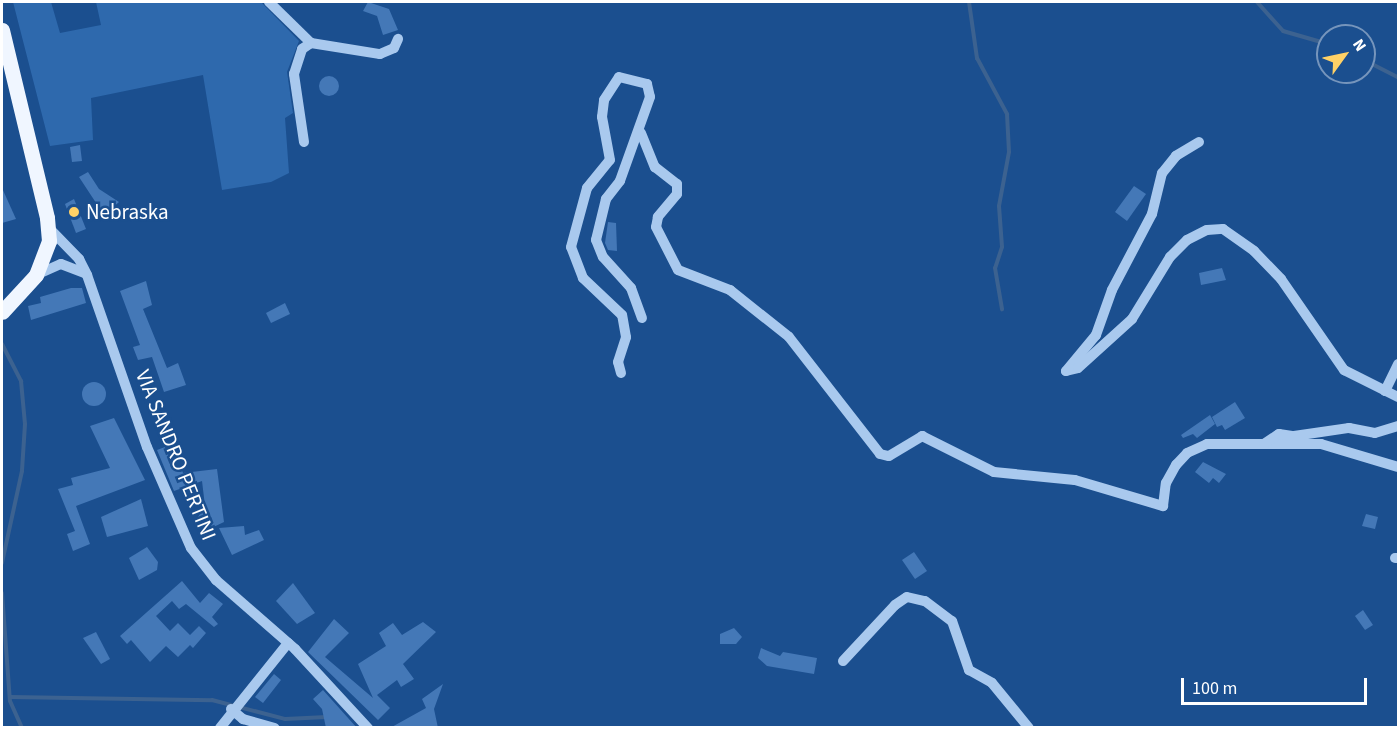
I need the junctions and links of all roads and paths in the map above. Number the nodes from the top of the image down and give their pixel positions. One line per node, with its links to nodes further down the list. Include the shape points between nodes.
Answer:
1 (269, 2): 4 (street)
2 (2, 30): 8 (main road)
3 (398, 39): 4 (street, via 394,48 380,54)
4 (311, 43): 6 (street, via 302,49 294,74)
5 (640, 133): 12 (street, via 620,181 606,199 596,240 603,257 632,288); 14 (street, via 650,97 647,84 620,77 604,100 602,117 610,160 586,188 571,247 583,278 622,315 626,337 618,363); 18 (street, via 655,167 677,184 677,194 658,217 656,227 678,270 730,290 789,338 880,454 890,456 922,436 994,472 1076,480 1163,506 1166,483 1187,453 1233,441)
6 (304, 142)
7 (1199, 142): 15 (street, via 1176,156 1162,173 1152,214 1112,290 1096,334 1066,371 1078,368 1131,319 1170,257 1187,240 1208,230 1223,229 1254,251 1281,279 1344,370)
8 (48, 226): 9 (main road, via 46,256); 10 (street, VIA SANDRO PERTINI, via 79,259)
9 (36, 275): 10 (street, via 61,264 74,265); 11 (main road)
10 (87, 275): 20 (street, VIA SANDRO PERTINI, via 147,447 191,548 216,580)
11 (2, 312)
12 (642, 318)
13 (1398, 364): 15 (street)
14 (621, 373)
15 (1385, 391): 16 (street)
16 (1398, 397)
17 (1398, 426): 18 (street, via 1375,433 1349,428 1294,436 1279,434)
18 (1261, 446): 19 (street, via 1321,444)
19 (1398, 467)
20 (288, 643): 22 (street); 25 (street, VIA SANDRO PERTINI)
21 (843, 661): 26 (street, via 895,605 907,597 925,601 952,621 969,670 992,683)
22 (233, 707): 23 (street); 24 (street, via 243,719)
23 (220, 728)
24 (275, 728)
25 (368, 728)
26 (1029, 728)

